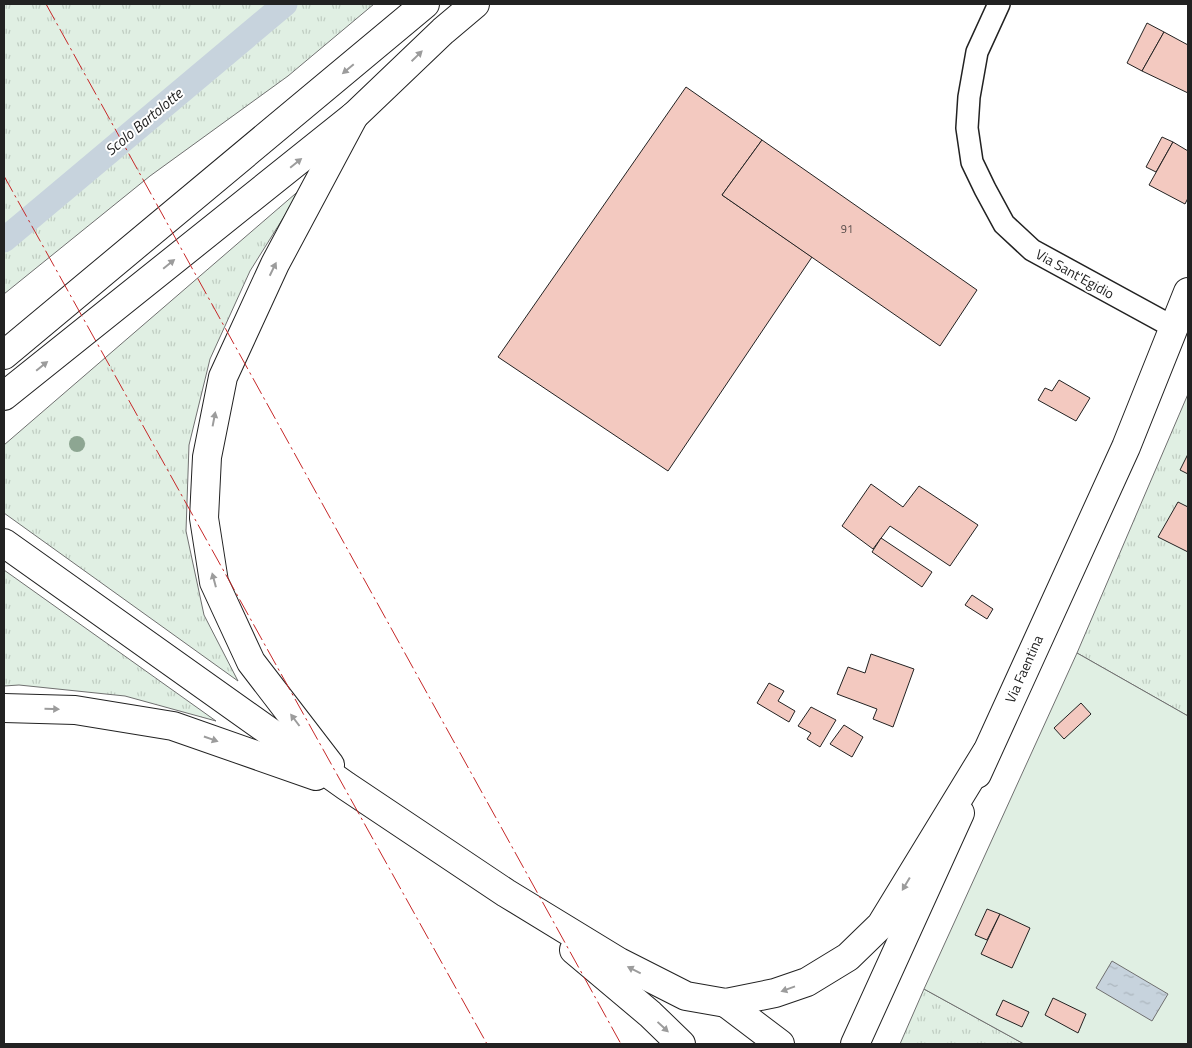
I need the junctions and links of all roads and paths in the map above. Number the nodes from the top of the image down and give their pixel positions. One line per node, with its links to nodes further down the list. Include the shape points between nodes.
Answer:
1 (425, 4): 4 (main road, one-way to 4)
2 (475, 4): 5 (main road, one-way to 2)
3 (1000, 4): 7 (street, Via Sant'Egidio, via 977,52 968,97 967,128 972,162 985,189 1004,224 1032,250)
4 (324, 88): 8 (main road); 9 (main road)
5 (354, 116): 10 (main road, one-way to 5); 14 (main road, one-way to 5, via 251,662 214,582 204,518 207,457 223,377 275,264)
6 (1188, 292): 7 (main road, Via Faentina)
7 (1173, 327): 13 (main road, Via Faentina, via 1126,446)
8 (4, 335)
9 (4, 355)
10 (4, 396)
11 (4, 544): 14 (main road)
12 (4, 708): 14 (main road, one-way to 14, via 75,710 173,726)
13 (986, 753): 16 (main road, one-way to 16, via 881,925 848,957 807,982 775,993); 19 (main road, Via Faentina)
14 (346, 786): 15 (main road)
15 (506, 893): 16 (main road, one-way to 15, via 677,992 619,962); 17 (main road, one-way to 17)
16 (726, 1003): 18 (main road)
17 (681, 1044)
18 (780, 1044)
19 (855, 1044)

